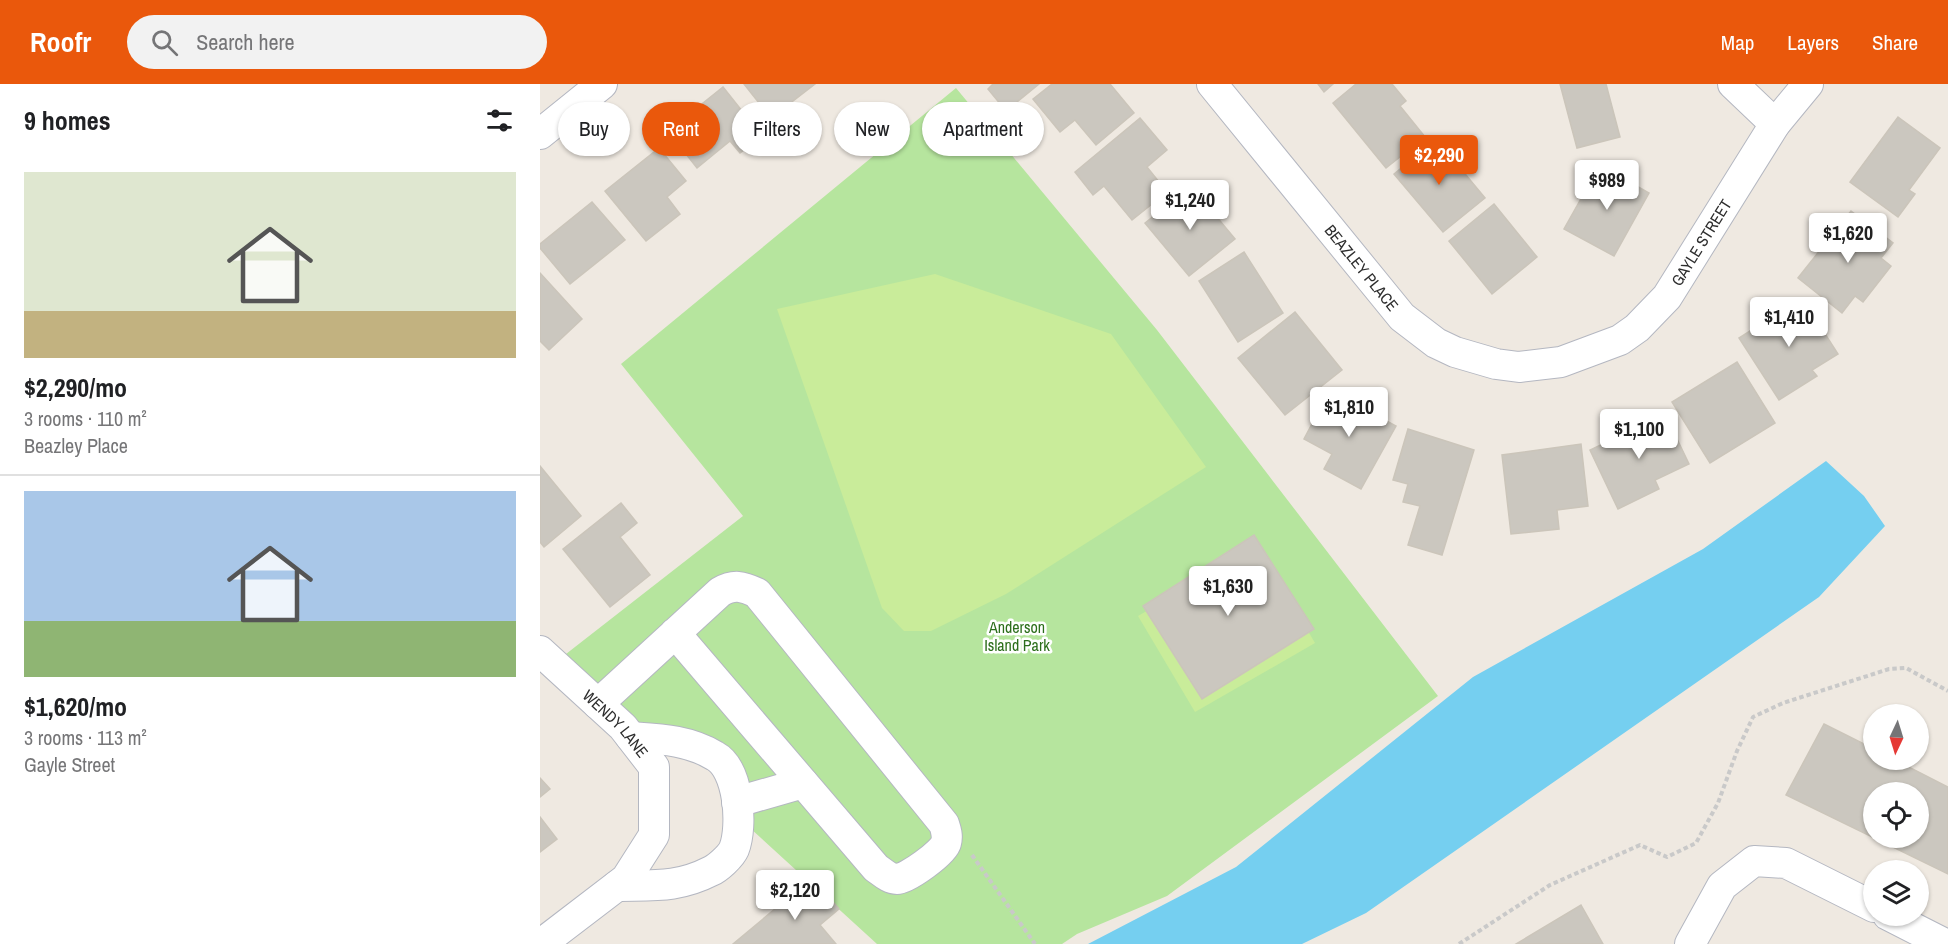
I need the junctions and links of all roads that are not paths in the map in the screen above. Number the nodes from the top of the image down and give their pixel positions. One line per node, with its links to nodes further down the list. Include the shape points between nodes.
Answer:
1 (602, 84): 6 (street)
2 (1212, 84): 7 (street, BEAZLEY PLACE, via 1402,317 1436,343 1496,364 1519,367)
3 (1733, 84): 5 (street)
4 (1808, 84): 5 (street, GAYLE STREET)
5 (1774, 124): 7 (street, GAYLE STREET, via 1667,297 1620,340)
6 (540, 134)
7 (1561, 362)
8 (675, 633): 10 (street); 12 (street); 12 (street, via 720,592 732,586 757,593 944,824 946,844 941,853 894,879 876,868)
9 (540, 651): 10 (street, WENDY LANE)
10 (598, 704): 11 (street, WENDY LANE)
11 (631, 737): 13 (street, via 679,741 718,757 736,786); 14 (street, WENDY LANE, via 654,767 654,835)
12 (803, 783): 13 (street)
13 (737, 802): 14 (street, via 734,850 714,870 677,885)
14 (622, 883): 17 (street)
15 (1863, 902): 18 (street, via 1786,863 1754,861 1722,886)
16 (1910, 926): 19 (street)
17 (541, 944)
18 (1690, 944)
19 (1945, 944)

